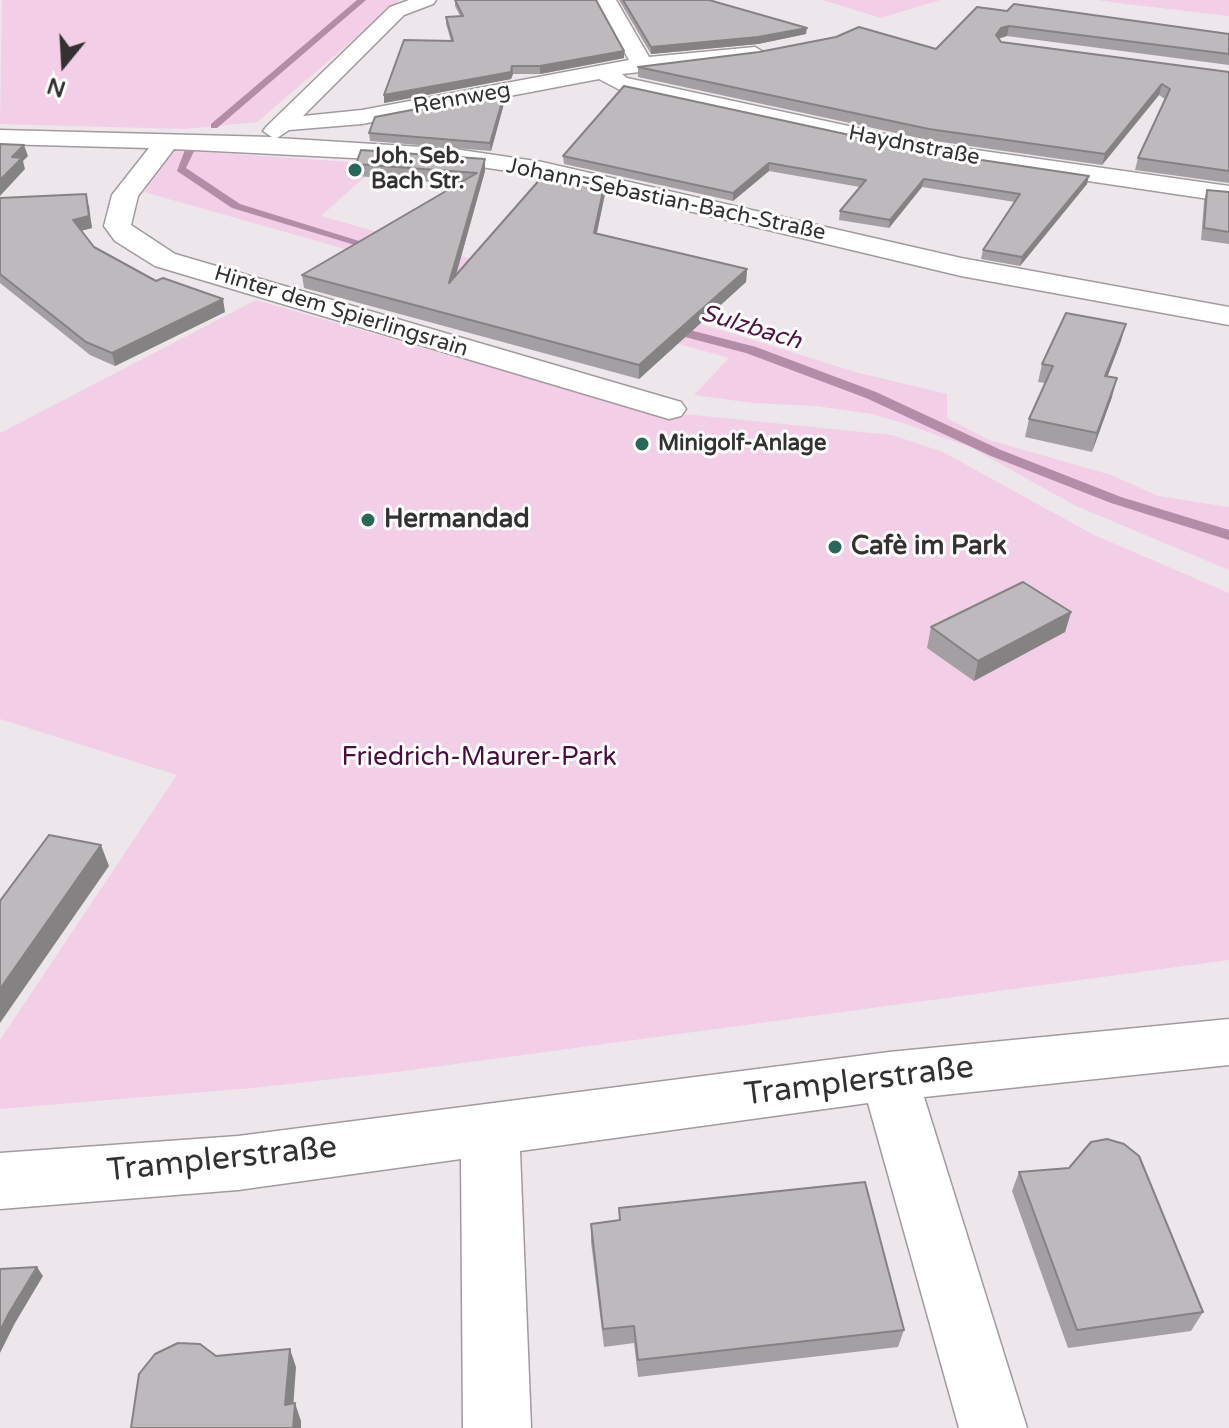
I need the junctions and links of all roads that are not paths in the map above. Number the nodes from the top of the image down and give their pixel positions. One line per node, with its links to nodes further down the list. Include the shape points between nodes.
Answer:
1 (426, 0): 6 (street, via 397,11)
2 (606, 0): 4 (street)
3 (774, 50): 4 (street, Rennweg)
4 (642, 64): 5 (street, Rennweg)
5 (605, 73): 6 (street, Rennweg, via 362,117); 10 (street, Haydnstraße, via 620,83 927,150)
6 (280, 125): 9 (street)
7 (0, 137): 8 (street, Johann-Sebastian-Bach-Straße)
8 (167, 142): 9 (street, Johann-Sebastian-Bach-Straße); 12 (street, Hinter dem Spierlingsrain, via 125,195 117,226 165,260)
9 (262, 144): 11 (street, Johann-Sebastian-Bach-Straße, via 431,153 542,169 961,267)
10 (1229, 194)
11 (1229, 316)
12 (669, 409)
13 (1229, 1042): 14 (street, Tramplerstraße)
14 (889, 1076): 15 (street, Tramplerstraße); 18 (street)
15 (490, 1129): 16 (street, Tramplerstraße, via 238,1163); 17 (street)
16 (0, 1181)
17 (497, 1428)
18 (993, 1428)

